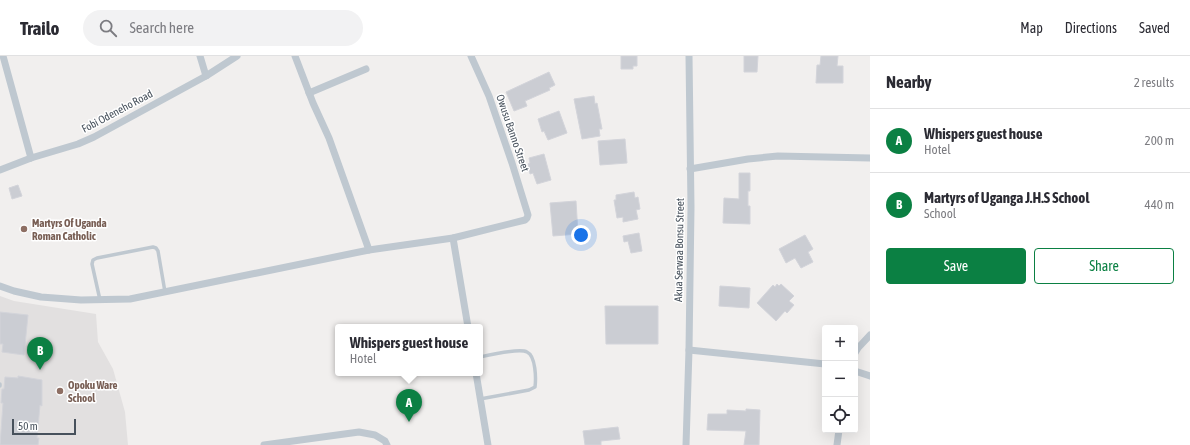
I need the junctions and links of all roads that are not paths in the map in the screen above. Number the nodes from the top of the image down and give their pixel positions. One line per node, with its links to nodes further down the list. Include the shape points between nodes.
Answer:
1 (3, 56): 10 (street)
2 (200, 56): 8 (street)
3 (237, 56): 8 (street, Fobi Odeneho Road)
4 (295, 56): 9 (street)
5 (472, 56): 14 (street, Owusu Banno Street, via 489,96 528,215 526,219)
6 (689, 56): 12 (street, Akua Serwaa Bonsu Street)
7 (366, 69): 9 (street)
8 (206, 76): 10 (street, Fobi Odeneho Road, via 94,137)
9 (309, 93): 15 (street, via 329,138)
10 (31, 158): 13 (street, Fobi Odeneho Road)
11 (870, 158): 12 (street, via 778,156)
12 (690, 169): 22 (street, Akua Serwaa Bonsu Street)
13 (0, 170)
14 (453, 238): 15 (street); 19 (street)
15 (369, 250): 17 (street)
16 (0, 286): 18 (street, via 42,297)
17 (165, 292): 18 (street, via 130,299); 18 (lane, via 158,251 153,247 93,260)
18 (100, 300)
19 (467, 324)
20 (870, 335): 21 (street)
21 (858, 349)
22 (689, 350): 24 (street); 33 (street, Akua Serwaa Bonsu Street)
23 (483, 356): 28 (lane, via 520,350 527,352 532,356 536,378 535,387 529,390)
24 (822, 364)
25 (858, 372): 27 (street)
26 (476, 376): 28 (street)
27 (870, 376)
28 (480, 399): 32 (street)
29 (839, 433): 34 (street)
30 (264, 445): 31 (street, via 359,432 375,434)
31 (387, 445)
32 (488, 445)
33 (686, 445)
34 (837, 445)

